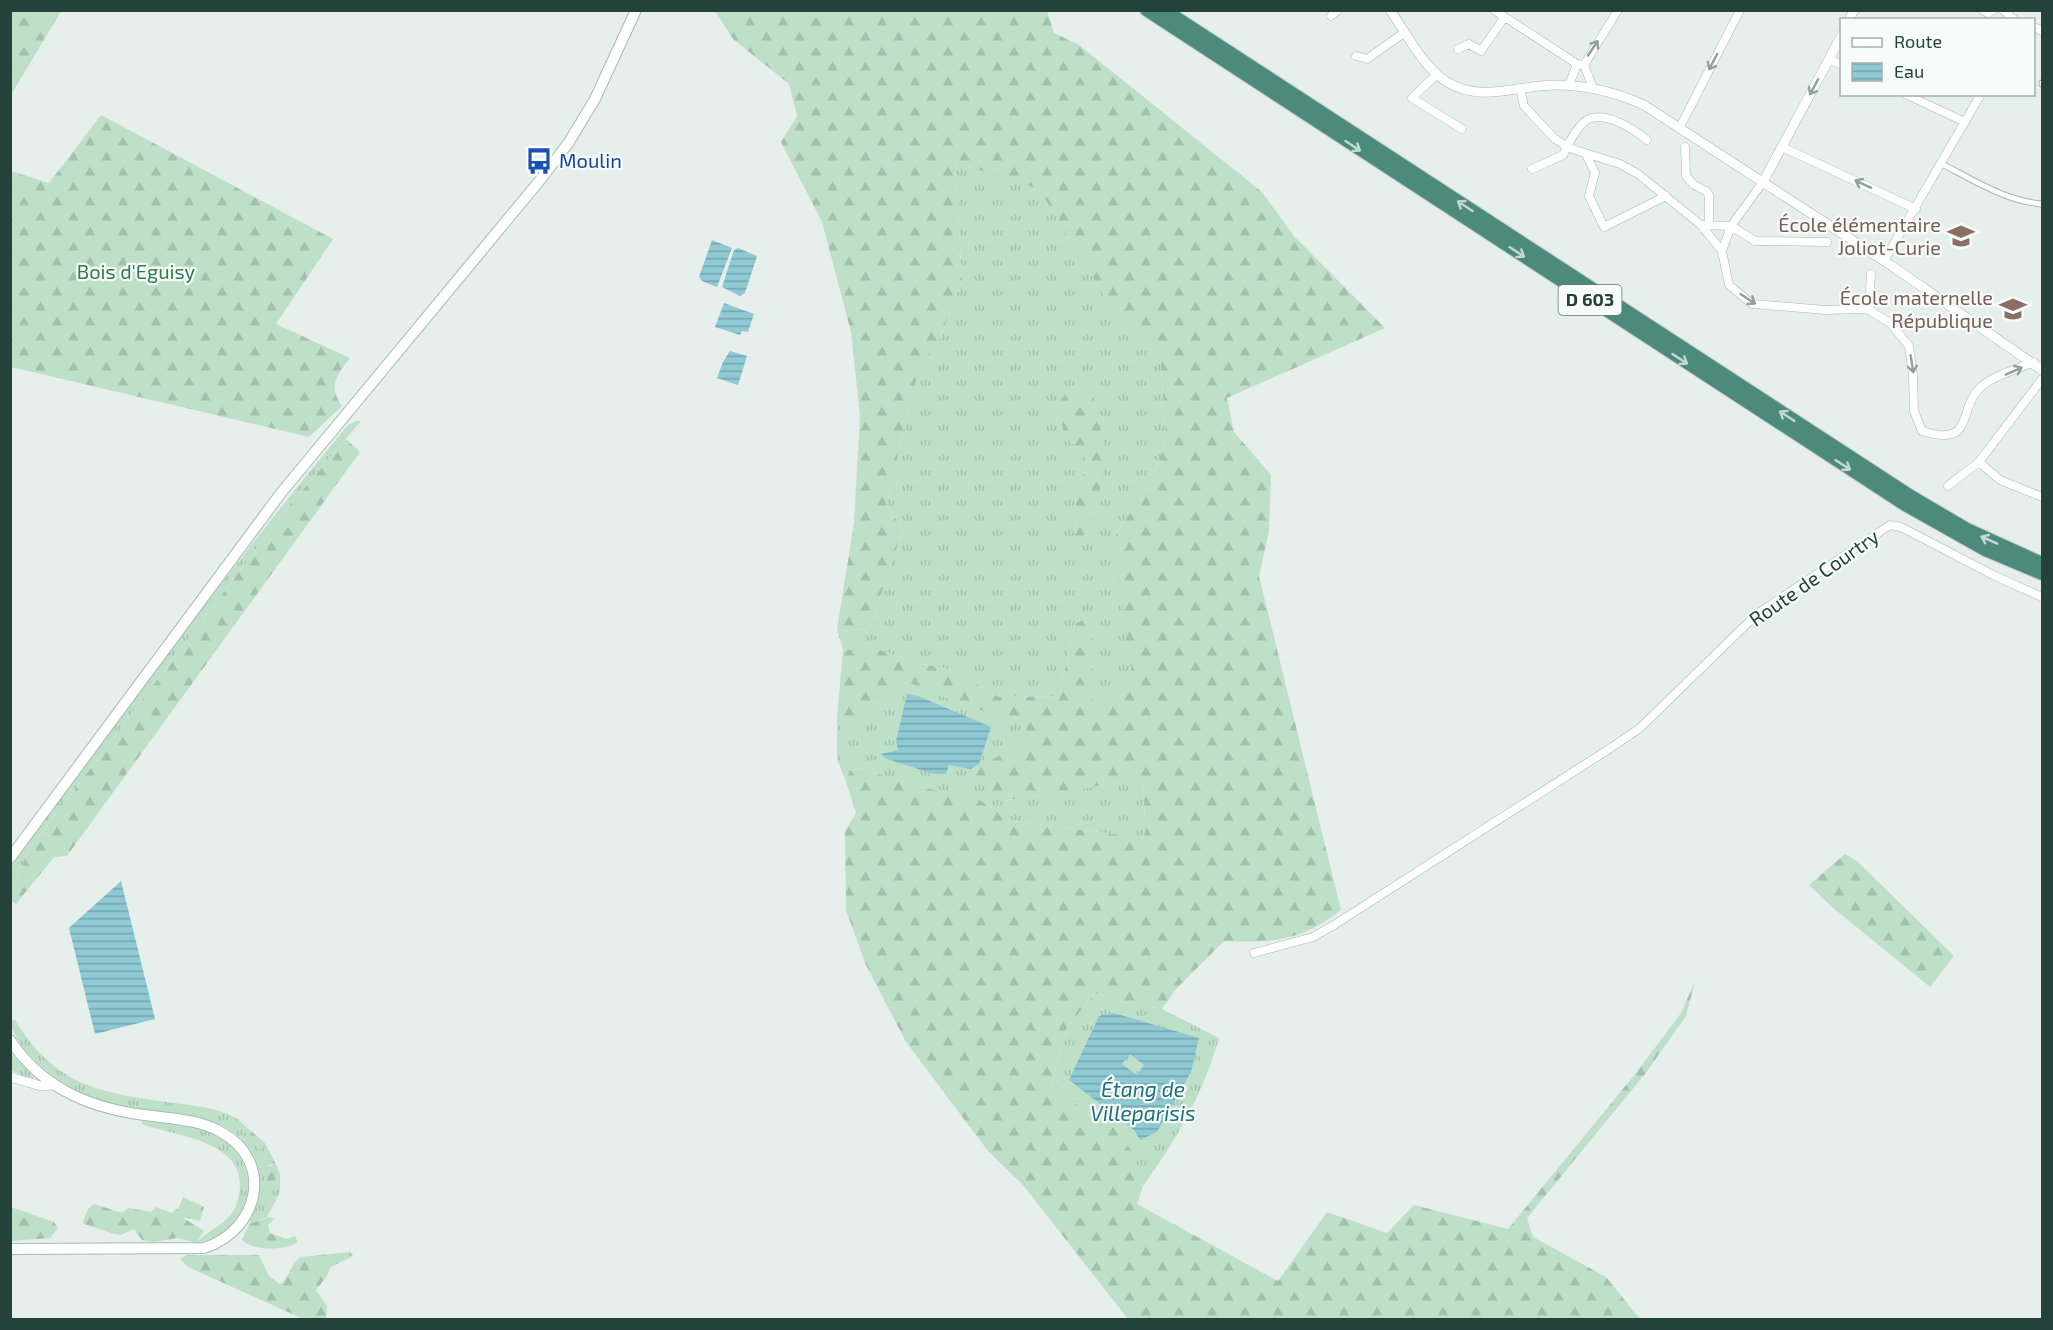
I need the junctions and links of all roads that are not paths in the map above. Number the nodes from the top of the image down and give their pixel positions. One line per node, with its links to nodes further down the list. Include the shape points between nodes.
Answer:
1 (636, 10): 59 (main road, via 595,99 542,179 281,493)
2 (1146, 10): 54 (highway, D 603, one-way to 54, via 1905,505)
3 (1165, 10): 55 (highway, D 603, one-way to 3, via 1967,529 1911,496)
4 (1338, 10): 11 (street)
5 (1390, 10): 13 (street)
6 (1494, 10): 12 (street)
7 (1618, 10): 18 (street, one-way to 7)
8 (1740, 10): 27 (street, one-way to 27)
9 (1982, 10): 10 (street, via 1988,14)
10 (1993, 10)
11 (1331, 16)
12 (1504, 18): 15 (street, via 1481,51 1470,44); 18 (street)
13 (1405, 32): 16 (street, via 1367,59); 20 (street)
14 (1840, 39): 17 (street)
15 (1458, 49)
16 (1356, 56)
17 (1829, 59): 19 (street); 33 (street, one-way to 33)
18 (1580, 64): 21 (street); 23 (street)
19 (1840, 64)
20 (1437, 74): 22 (street, via 1471,92); 28 (street, via 1412,98)
21 (1569, 85): 22 (street); 23 (street)
22 (1520, 88): 31 (street, via 1524,106)
23 (1593, 88): 27 (street, via 1644,105)
24 (1909, 96): 26 (street)
25 (1980, 96): 26 (street)
26 (1965, 122): 35 (street)
27 (1680, 127): 29 (street)
28 (1462, 129)
29 (1691, 134): 32 (street); 37 (street)
30 (1647, 140): 31 (street, via 1628,126 1593,117)
31 (1566, 146): 34 (street); 36 (street, via 1563,155)
32 (1685, 147): 41 (street, via 1686,176 1708,195)
33 (1782, 147): 37 (street); 40 (street, one-way to 33)
34 (1586, 154): 38 (street, via 1629,169); 38 (street, via 1594,173 1589,196 1604,227)
35 (1942, 164): 39 (street, via 2000,194); 40 (street)
36 (1532, 169)
37 (1763, 182): 42 (street); 45 (street)
38 (1666, 196): 41 (street)
39 (2043, 204)
40 (1916, 209): 45 (street)
41 (1705, 225): 42 (street); 44 (street)
42 (1731, 226): 43 (street, via 1755,242); 44 (street)
43 (1827, 242)
44 (1722, 251): 47 (street, one-way to 47, via 1729,285 1752,304)
45 (1884, 261): 48 (street)
46 (1871, 274): 47 (street)
47 (1869, 310): 48 (street, one-way to 48, via 1890,323 1909,346 1914,411 1922,431 1931,434 1941,437 1959,430 1968,417 1971,398 1984,384)
48 (2034, 362): 49 (street)
49 (2043, 370)
50 (2043, 379): 51 (street)
51 (1979, 462): 52 (street); 53 (street, via 2000,480)
52 (1948, 486)
53 (2043, 497)
54 (1985, 550): 56 (highway, D 603); 57 (highway, via 2004,565)
55 (2043, 562)
56 (2043, 574)
57 (2043, 582)
58 (2043, 597): 60 (street, Route de Courtry, via 1901,526 1890,525 1758,614 1640,728 1586,765 1313,937)
59 (10, 858)
60 (1254, 953)
61 (12, 1045): 63 (main road)
62 (10, 1077): 63 (street, via 41,1086)
63 (53, 1085): 64 (main road, via 106,1109 187,1120 218,1130 234,1141 247,1158 254,1179 254,1197 240,1227 204,1248)
64 (10, 1249)

